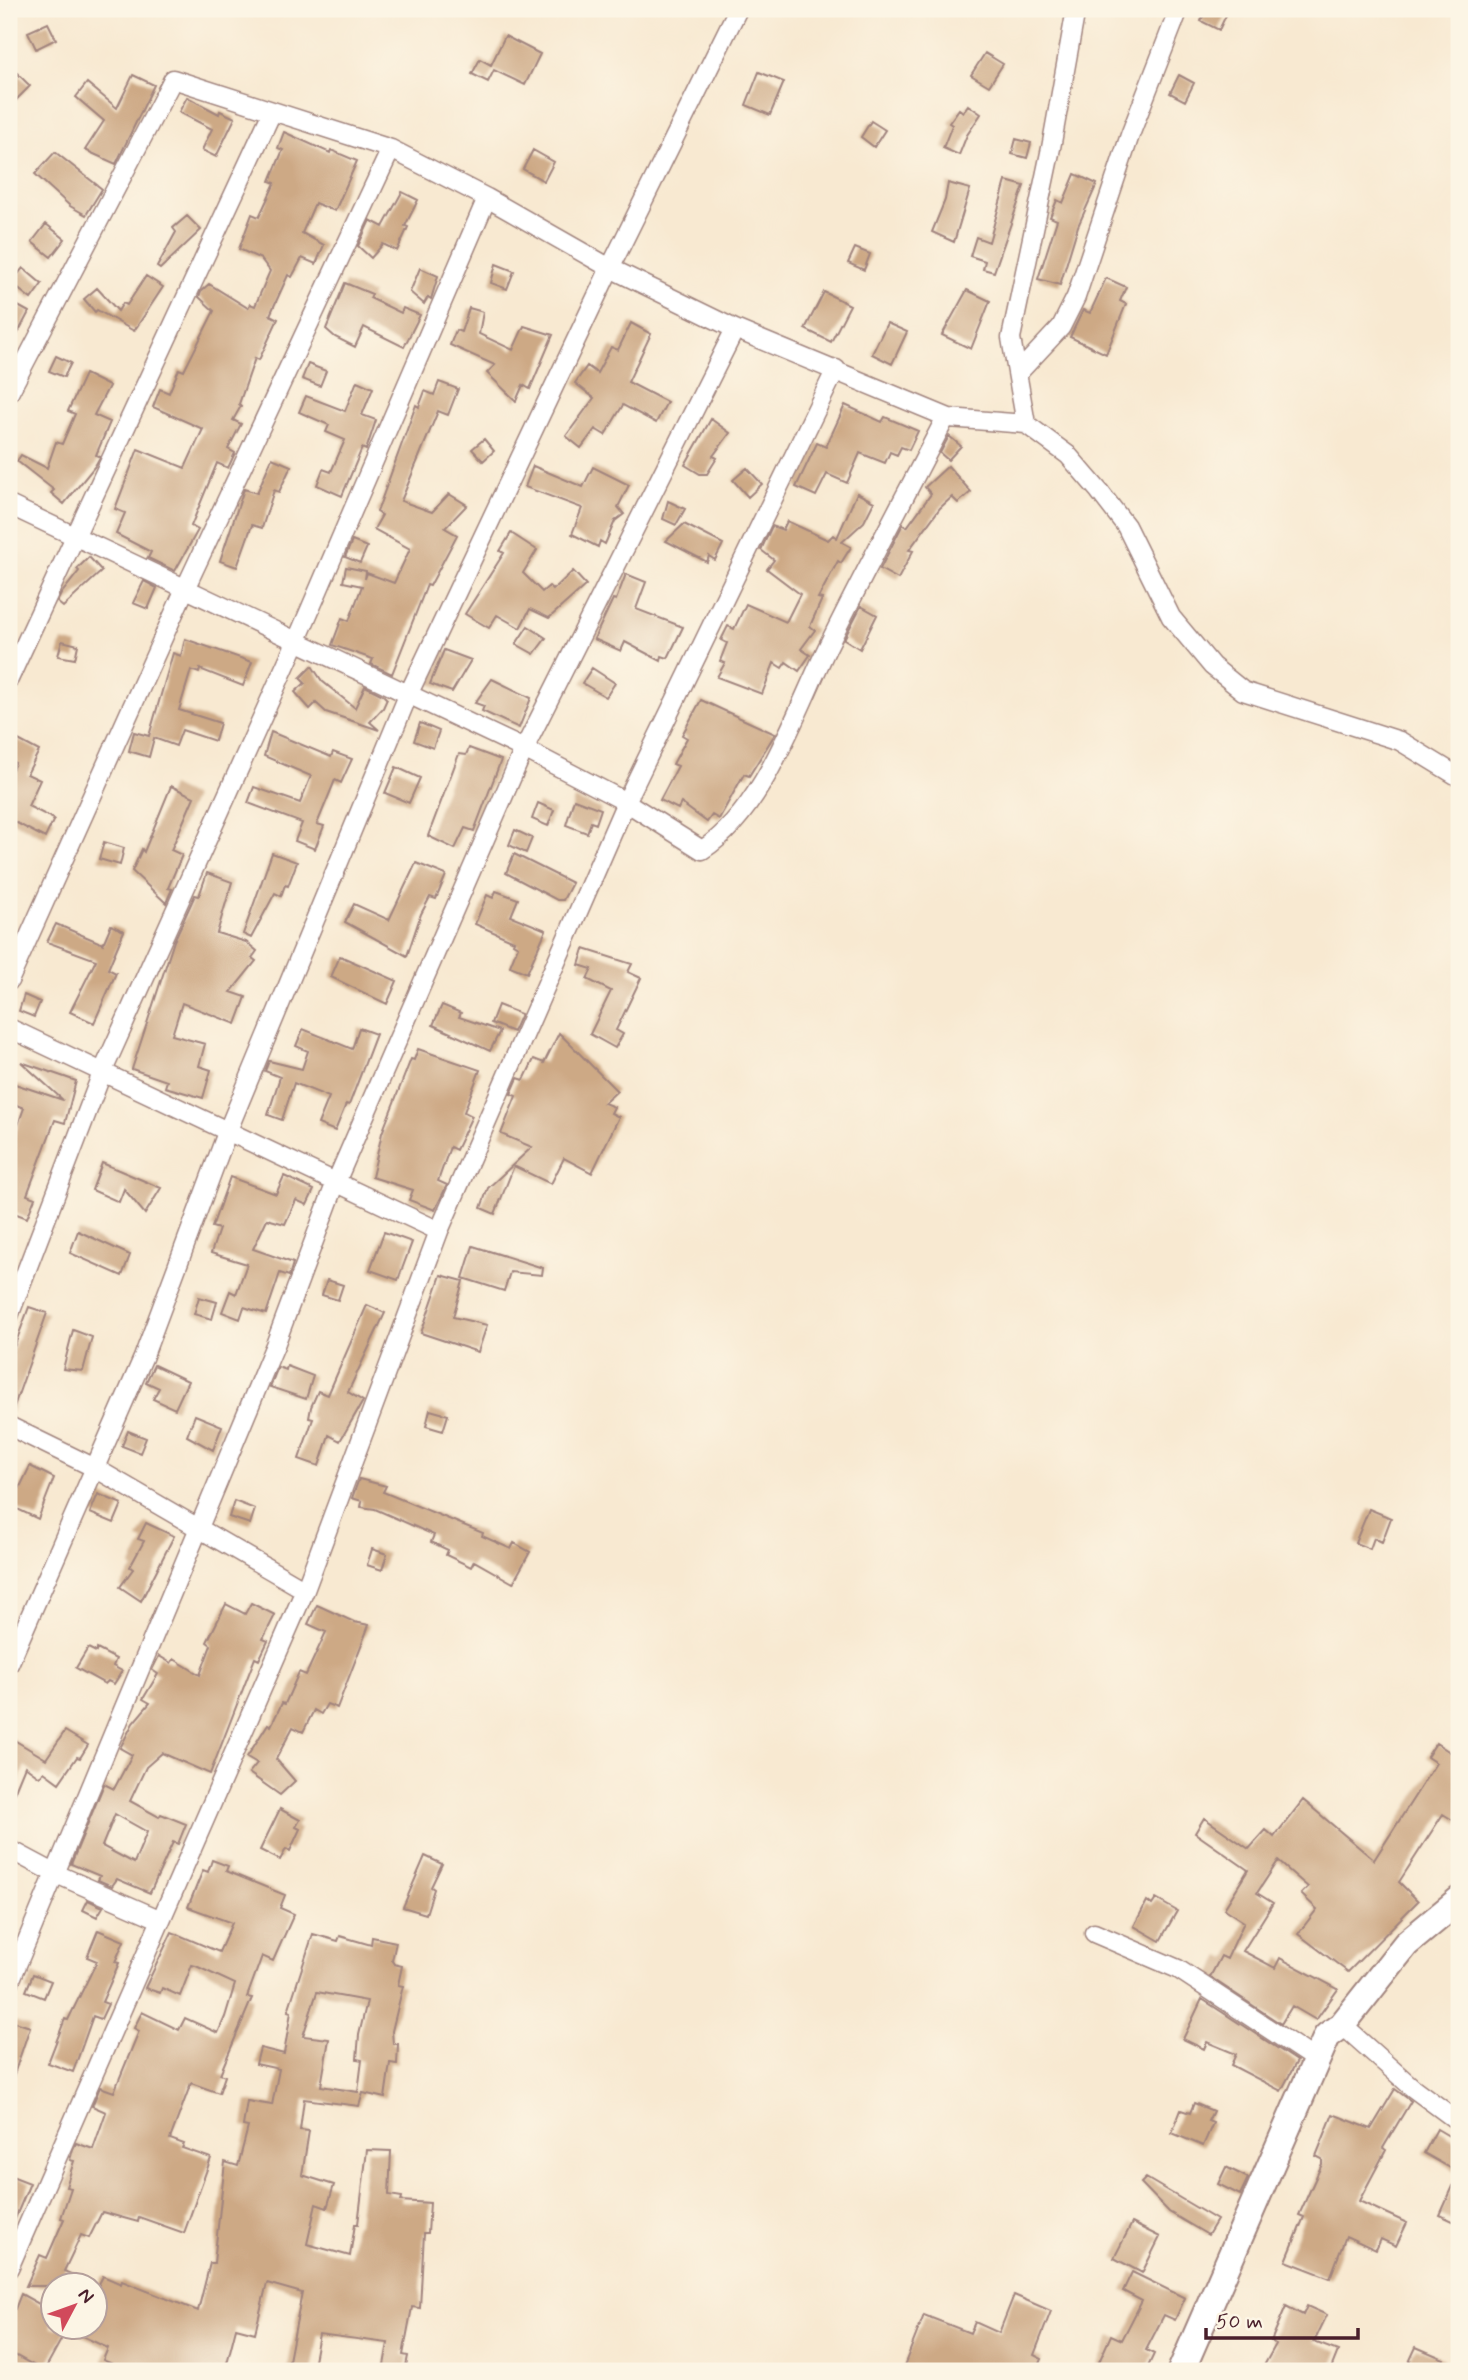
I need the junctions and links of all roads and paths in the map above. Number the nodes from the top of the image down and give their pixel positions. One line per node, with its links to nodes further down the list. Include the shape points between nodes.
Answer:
1 (738, 9): 7 (street)
2 (1076, 9): 10 (street, via 1011,338)
3 (1179, 9): 10 (street, via 1130,135 1076,297 1061,327)
4 (272, 112): 5 (street); 11 (street, via 173,79); 15 (street)
5 (391, 149): 6 (street); 16 (street)
6 (487, 198): 7 (street); 17 (street)
7 (610, 268): 8 (street); 19 (street)
8 (735, 329): 9 (street); 20 (street)
9 (836, 369): 12 (street); 22 (street)
10 (1018, 373): 13 (street)
11 (9, 393)
12 (946, 417): 13 (street); 22 (street, via 754,797 736,820 702,850)
13 (1026, 424): 21 (street, via 1068,456 1126,526 1171,617 1212,666 1243,691 1400,741)
14 (9, 505): 15 (street)
15 (77, 537): 16 (street); 18 (street)
16 (184, 591): 17 (street); 23 (street)
17 (297, 640): 19 (street); 25 (street)
18 (9, 679)
19 (409, 693): 20 (street); 26 (street)
20 (524, 750): 22 (street); 27 (street)
21 (1459, 778)
22 (626, 802): 28 (street)
23 (9, 981)
24 (9, 1028): 25 (street)
25 (102, 1073): 26 (street); 29 (street)
26 (228, 1130): 27 (street); 31 (street, via 143,1358)
27 (336, 1182): 28 (street); 32 (street)
28 (439, 1231): 33 (street)
29 (9, 1316)
30 (9, 1426): 31 (street)
31 (95, 1468): 32 (street); 34 (street)
32 (198, 1530): 33 (street); 36 (street)
33 (305, 1590): 38 (street)
34 (9, 1664)
35 (9, 1849): 36 (street)
36 (54, 1873): 38 (street); 40 (street)
37 (1459, 1900): 41 (main road, via 1406,1944)
38 (159, 1919): 44 (street)
39 (1094, 1933): 42 (street, via 1178,1969)
40 (9, 1984)
41 (1342, 2025): 42 (main road, via 1326,2036); 43 (street)
42 (1316, 2060): 45 (main road)
43 (1459, 2122)
44 (9, 2268)
45 (1181, 2371)

